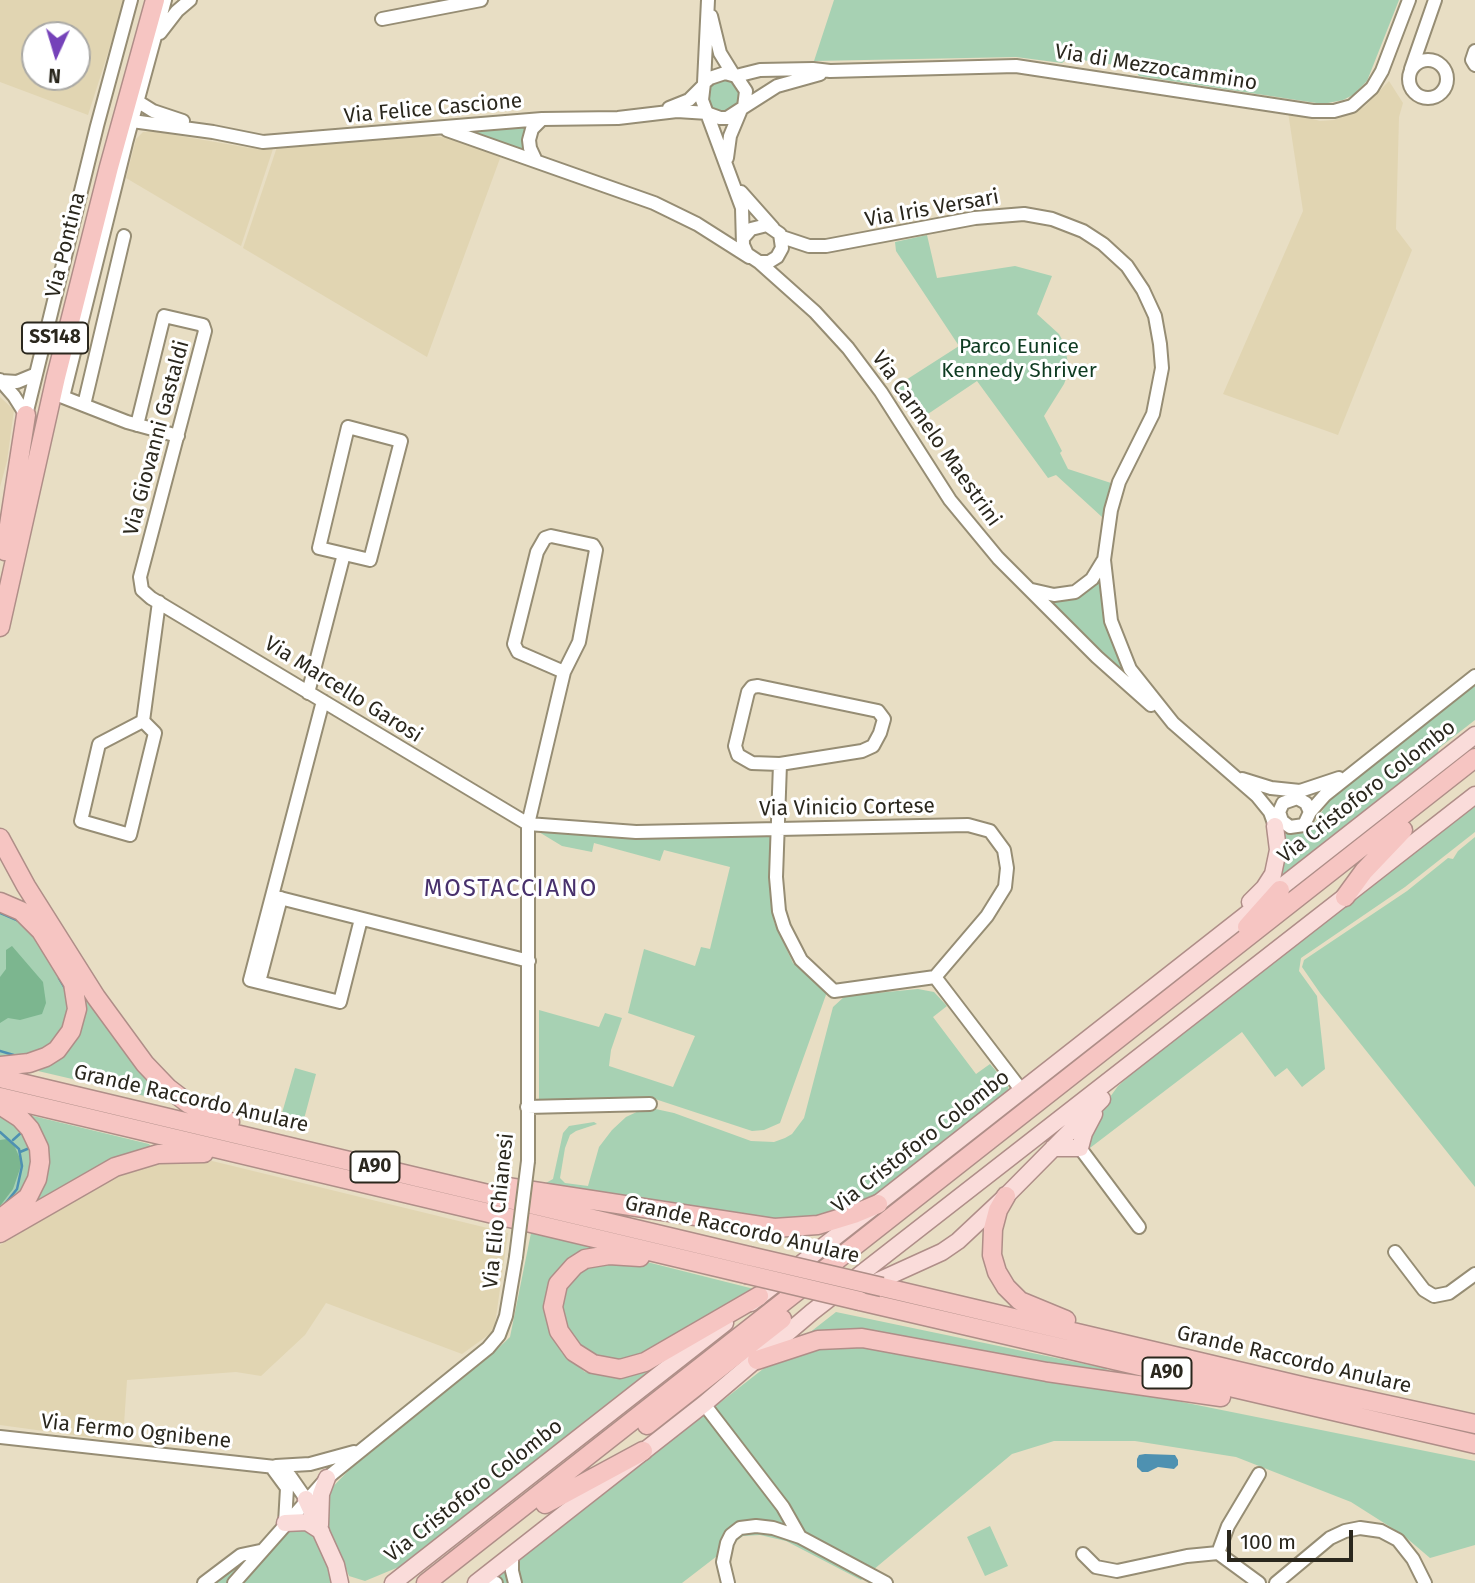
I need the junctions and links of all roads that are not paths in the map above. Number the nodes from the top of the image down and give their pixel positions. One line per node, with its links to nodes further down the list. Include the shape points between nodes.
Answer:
1 (131, 0): 38 (street, Via Pontina)
2 (144, 0): 27 (highway, Via Pontina / SS148)
3 (155, 0): 27 (highway, Via Pontina / SS148)
4 (165, 0): 14 (street, Via Pontina)
5 (190, 0): 14 (street, Via Pontina, via 170,18)
6 (481, 0): 11 (street)
7 (708, 0): 20 (street, via 718,48); 21 (street)
8 (1409, 0): 10 (street, Via di Mezzocammino)
9 (1435, 0): 12 (street)
10 (1404, 14): 12 (street); 19 (street, Via di Mezzocammino, via 1373,88 1357,103 1334,111 1016,66)
11 (382, 19)
12 (1427, 22): 13 (street)
13 (1422, 36): 16 (street); 18 (street)
14 (155, 42): 22 (street, Via Pontina)
15 (1475, 51): 17 (street)
16 (1438, 62): 18 (street, via 1422,61); 18 (street, via 1447,80 1442,93 1430,98 1412,90)
17 (1475, 65)
18 (1411, 69)
19 (830, 71): 20 (street, Via di Mezzocammino, via 760,70); 23 (street, Via di Mezzocammino, via 777,86)
20 (735, 75): 21 (street, via 718,74); 23 (street, via 746,88)
21 (704, 85): 24 (street, Via Felice Cascione, via 689,100); 25 (street, via 702,100)
22 (137, 100): 27 (street, Via Pontina); 29 (street, Via Felice Cascione)
23 (742, 109): 25 (street, via 723,119); 31 (street, via 729,141)
24 (658, 112): 25 (street, Via Felice Cascione); 26 (street, Via Felice Cascione, via 618,118)
25 (709, 113): 31 (street)
26 (542, 119): 28 (street, Via Felice Cascione); 30 (street, via 529,137)
27 (120, 126): 29 (street, Via Felice Cascione); 40 (street, Via Pontina); 45 (highway, Via Pontina / SS148)
28 (440, 128): 29 (street, Via Felice Cascione, via 263,142); 30 (street, Via Carmelo Maestrini)
29 (213, 132)
30 (536, 161): 35 (street, Via Carmelo Maestrini, via 654,203)
31 (728, 166): 32 (street)
32 (733, 184): 33 (street); 34 (street)
33 (746, 231): 34 (street, via 764,225); 35 (street); 37 (street, via 744,248)
34 (778, 232): 37 (street, via 782,248 777,257 769,262); 47 (street, Via Iris Versari, via 809,246 826,246 965,219 1020,214 1075,228 1115,254 1139,282 1151,307 1159,334 1161,368 1153,414 1115,492)
35 (714, 235): 37 (street, Via Carmelo Maestrini)
36 (124, 236): 41 (street)
37 (754, 260): 50 (street, Via Carmelo Maestrini, via 848,348 958,511)
38 (34, 375): 39 (street, via 18,382); 42 (street, Via Pontina)
39 (1, 380): 42 (street)
40 (63, 397): 41 (street); 45 (highway)
41 (84, 405): 43 (street)
42 (26, 415): 45 (highway)
43 (137, 425): 44 (street); 44 (street, Via Giovanni Gastaldi, via 164,316 202,325 205,331)
44 (178, 436): 49 (street, Via Giovanni Gastaldi)
45 (11, 550): 48 (highway, Via Pontina / SS148); 52 (highway, Via Pontina / SS148)
46 (344, 554): 46 (street, via 370,561 401,441 348,427 319,548); 56 (street)
47 (1104, 560): 50 (street, via 1088,583 1075,592 1054,595); 55 (street, Via Iris Versari, via 1111,621)
48 (0, 576)
49 (141, 587): 51 (street, Via Marcello Garosi)
50 (1029, 589): 55 (street, Via Carmelo Maestrini)
51 (159, 602): 56 (street, Via Marcello Garosi); 58 (street)
52 (0, 627)
53 (564, 672): 53 (street, Via Elio Chianesi, via 578,646 596,548 551,536 537,552 514,645 521,653); 69 (street, Via Elio Chianesi)
54 (1475, 676): 62 (street)
55 (1130, 679): 64 (street, Via Iris Versari)
56 (308, 693): 57 (street, Via Marcello Garosi)
57 (323, 701): 69 (street, Via Marcello Garosi); 74 (street)
58 (143, 721): 58 (street, via 99,744 81,821 130,835 155,733)
59 (1475, 735): 73 (main road, Via Cristoforo Colombo)
60 (1475, 758): 80 (highway, Via Cristoforo Colombo)
61 (780, 764): 61 (street, via 868,749 879,737 884,716 877,710 752,687 736,752 756,764); 70 (street)
62 (1355, 770): 65 (street); 67 (street)
63 (1475, 773): 71 (highway)
64 (1235, 776): 65 (street); 68 (street, Via Iris Versari)
65 (1296, 794): 67 (street); 68 (street)
66 (1475, 795): 75 (main road)
67 (1310, 812): 68 (street, via 1299,827)
68 (1275, 818): 81 (main road, via 1277,861 1264,888 1123,1003)
69 (528, 824): 70 (street, Via Vinicio Cortese, via 636,832); 78 (street, Via Elio Chianesi)
70 (778, 829): 79 (street, via 776,883 782,923 801,960 834,990); 79 (street, Via Vinicio Cortese, via 968,824 996,836 1006,861 1004,890)
71 (1403, 830): 75 (highway); 119 (highway)
72 (0, 838): 93 (highway, via 96,997 154,1075 202,1111)
73 (1279, 890): 80 (highway); 81 (main road, Via Cristoforo Colombo)
74 (276, 897): 77 (street); 77 (street, via 255,981 340,1002)
75 (1345, 897): 82 (main road)
76 (0, 902): 83 (highway, via 21,911 46,937 73,983 77,1009 71,1031 57,1050 29,1063)
77 (361, 919): 78 (street)
78 (529, 961): 90 (street, Via Elio Chianesi)
79 (935, 977): 85 (street)
80 (1186, 986): 135 (highway, Via Cristoforo Colombo)
81 (1103, 1029): 85 (main road, Via Cristoforo Colombo)
82 (1141, 1057): 87 (main road); 105 (main road)
83 (0, 1066)
84 (0, 1078): 93 (highway, Grande Raccordo Anulare / A90)
85 (1022, 1091): 97 (main road, Via Cristoforo Colombo)
86 (0, 1097): 94 (highway, Grande Raccordo Anulare / A90)
87 (1104, 1097): 91 (main road); 92 (main road)
88 (650, 1104): 90 (street)
89 (0, 1105): 98 (highway, via 30,1129 40,1157 32,1191)
90 (527, 1107): 113 (street, Via Elio Chianesi, bridge, via 528,1161 516,1257 499,1335 463,1370)
91 (1080, 1147): 92 (main road); 99 (street)
92 (1053, 1148): 96 (main road)
93 (309, 1151): 95 (highway, Grande Raccordo Anulare / A90)
94 (241, 1154): 100 (highway, via 175,1152 135,1160 98,1176); 102 (highway, Grande Raccordo Anulare / A90)
95 (434, 1181): 97 (highway, via 592,1199 774,1228 818,1225); 106 (highway, Grande Raccordo Anulare / A90, bridge)
96 (1006, 1196): 105 (main road, via 948,1248); 106 (highway, via 994,1222 992,1247 998,1272 1011,1293 1038,1310)
97 (878, 1204): 104 (main road, Via Cristoforo Colombo)
98 (0, 1219)
99 (1139, 1227)
100 (0, 1233)
101 (1395, 1252): 103 (street, via 1424,1290 1434,1296 1449,1293)
102 (702, 1264): 104 (highway, via 609,1255 579,1262 556,1290 559,1331 586,1361 627,1368 675,1347); 109 (highway, Grande Raccordo Anulare / A90, bridge)
103 (1475, 1274)
104 (759, 1296): 128 (main road, Via Cristoforo Colombo)
105 (812, 1312): 107 (main road)
106 (1152, 1350): 110 (highway, Grande Raccordo Anulare / A90)
107 (757, 1360): 108 (main road); 109 (highway, via 818,1340 862,1338 1047,1372)
108 (704, 1404): 114 (main road); 122 (street)
109 (1359, 1418): 112 (highway, Grande Raccordo Anulare / A90)
110 (1475, 1424)
111 (0, 1437): 115 (street, Via Fermo Ognibene)
112 (1475, 1444)
113 (359, 1450): 115 (street, Via Fermo Ognibene, via 310,1464); 117 (street, Via Elio Chianesi)
114 (643, 1451): 119 (highway); 126 (main road)
115 (269, 1466): 118 (street, via 287,1472); 120 (street, via 287,1488)
116 (1259, 1474): 124 (street, via 1228,1526)
117 (327, 1478): 118 (street, Via Elio Chianesi); 121 (main road, via 320,1500)
118 (306, 1499): 120 (street, Via Elio Chianesi); 121 (main road)
119 (545, 1504): 136 (highway)
120 (285, 1523): 121 (main road, via 304,1521); 123 (street, Via Elio Chianesi)
121 (321, 1531): 127 (main road)
122 (800, 1537): 140 (street, via 766,1527 737,1530 723,1553); 141 (street)
123 (260, 1551): 129 (street, via 241,1555); 130 (street, Via Elio Chianesi)
124 (1218, 1553): 125 (street, via 1117,1571 1096,1567); 142 (street)
125 (1083, 1554)
126 (512, 1555): 137 (main road); 139 (street)
127 (336, 1565): 131 (main road); 132 (main road)
128 (414, 1567): 133 (main road); 134 (main road, Via Cristoforo Colombo)
129 (204, 1583)
130 (234, 1583)
131 (340, 1583)
132 (352, 1583)
133 (383, 1583)
134 (393, 1583)
135 (426, 1583)
136 (446, 1583)
137 (476, 1583): 138 (street)
138 (496, 1583)
139 (515, 1583)
140 (728, 1583)
141 (886, 1583)
142 (1259, 1583)
143 (1276, 1583): 144 (street, via 1330,1538 1363,1528 1398,1540)
144 (1424, 1583)

